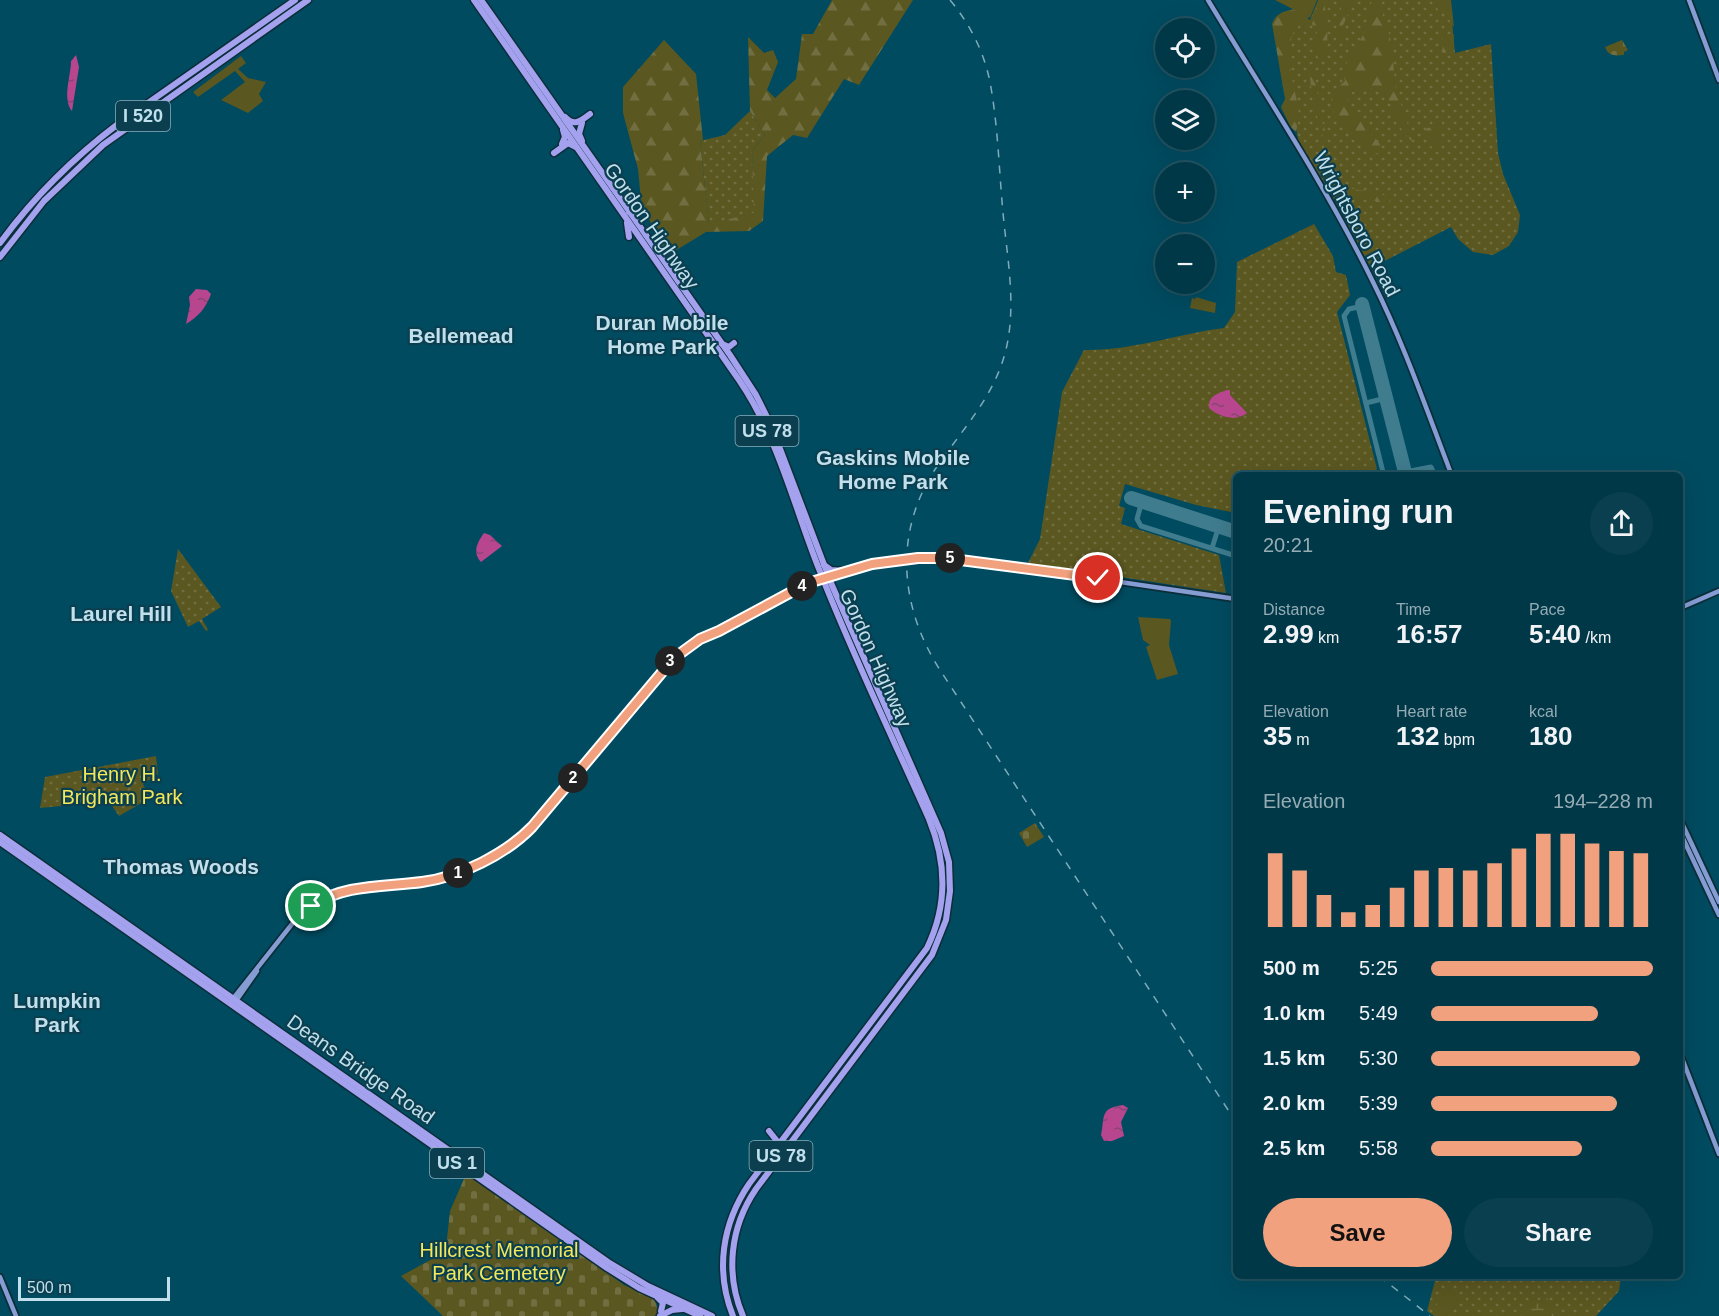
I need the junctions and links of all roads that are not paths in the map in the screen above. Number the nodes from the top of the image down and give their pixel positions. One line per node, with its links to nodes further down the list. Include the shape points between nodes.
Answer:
1 (295, 0): 15 (highway, I 520, via 91,145 43,191)
2 (308, 0): 16 (highway, I 520, via 94,152 44,201)
3 (474, 0): 8 (highway, Gordon Highway / US 78)
4 (482, 0): 9 (highway, Gordon Highway / US 78)
5 (1208, 0): 25 (main road, Wrightsboro Road, via 1320,183 1371,278)
6 (1689, 0): 7 (main road)
7 (1719, 80)
8 (542, 97): 12 (highway, via 564,132); 13 (highway, Gordon Highway / US 78)
9 (554, 104): 10 (highway, via 573,123); 13 (highway, Gordon Highway / US 78)
10 (590, 114)
11 (582, 123): 13 (highway)
12 (562, 144)
13 (581, 149): 14 (highway, via 568,143); 17 (highway, Gordon Highway / US 78); 20 (highway, Gordon Highway / US 78)
14 (554, 153)
15 (0, 243)
16 (0, 257)
17 (721, 343): 18 (highway, via 729,347); 21 (highway, Gordon Highway / US 78)
18 (734, 343)
19 (721, 368): 20 (highway)
20 (731, 368): 24 (highway, Gordon Highway / US 78, via 759,412)
21 (768, 418): 22 (highway, via 776,425); 26 (highway, Gordon Highway / US 78)
22 (782, 423)
23 (771, 460): 24 (highway)
24 (779, 463): 28 (highway, Gordon Highway / US 78)
25 (1450, 472)
26 (822, 561): 27 (highway, via 831,570); 28 (highway, Gordon Highway / US 78)
27 (846, 571): 28 (main road); 30 (main road, bridge, via 901,560 945,558)
28 (825, 577): 38 (main road, via 683,650 532,827 514,843 442,878 347,890 314,903 298,916); 40 (highway, Gordon Highway / US 78, via 941,833 949,862 950,891 946,920 930,959); 43 (highway, Gordon Highway / US 78, via 934,833 942,862 943,899 934,931 919,960)
29 (1719, 591): 31 (main road)
30 (1233, 599)
31 (1683, 607)
32 (1683, 825): 36 (main road)
33 (0, 835): 38 (highway, Deans Bridge Road / US 1)
34 (1683, 838): 37 (main road)
35 (0, 842): 38 (highway, Deans Bridge Road / US 1)
36 (1719, 902)
37 (1719, 915)
38 (233, 1002): 48 (highway, Deans Bridge Road / US 1, via 607,1268); 50 (highway, Deans Bridge Road / US 1, via 613,1266)
39 (1683, 1061): 44 (main road)
40 (803, 1128): 42 (highway); 46 (highway, Gordon Highway / US 78, via 745,1208 734,1239)
41 (769, 1131): 43 (highway, via 777,1139)
42 (805, 1136)
43 (776, 1149): 49 (highway, Gordon Highway / US 78, via 743,1193 728,1227 722,1264)
44 (1719, 1154)
45 (740, 1248): 46 (highway, via 734,1252)
46 (732, 1272): 56 (highway, Gordon Highway / US 78)
47 (0, 1277): 52 (main road)
48 (656, 1296): 50 (highway, Deans Bridge Road / US 1); 51 (highway, via 662,1301)
49 (728, 1304): 54 (highway); 55 (highway, Gordon Highway / US 78)
50 (692, 1311): 51 (highway, via 675,1309); 53 (highway, Deans Bridge Road / US 1)
51 (661, 1313)
52 (16, 1316)
53 (712, 1316)
54 (726, 1316)
55 (733, 1316)
56 (743, 1316)

